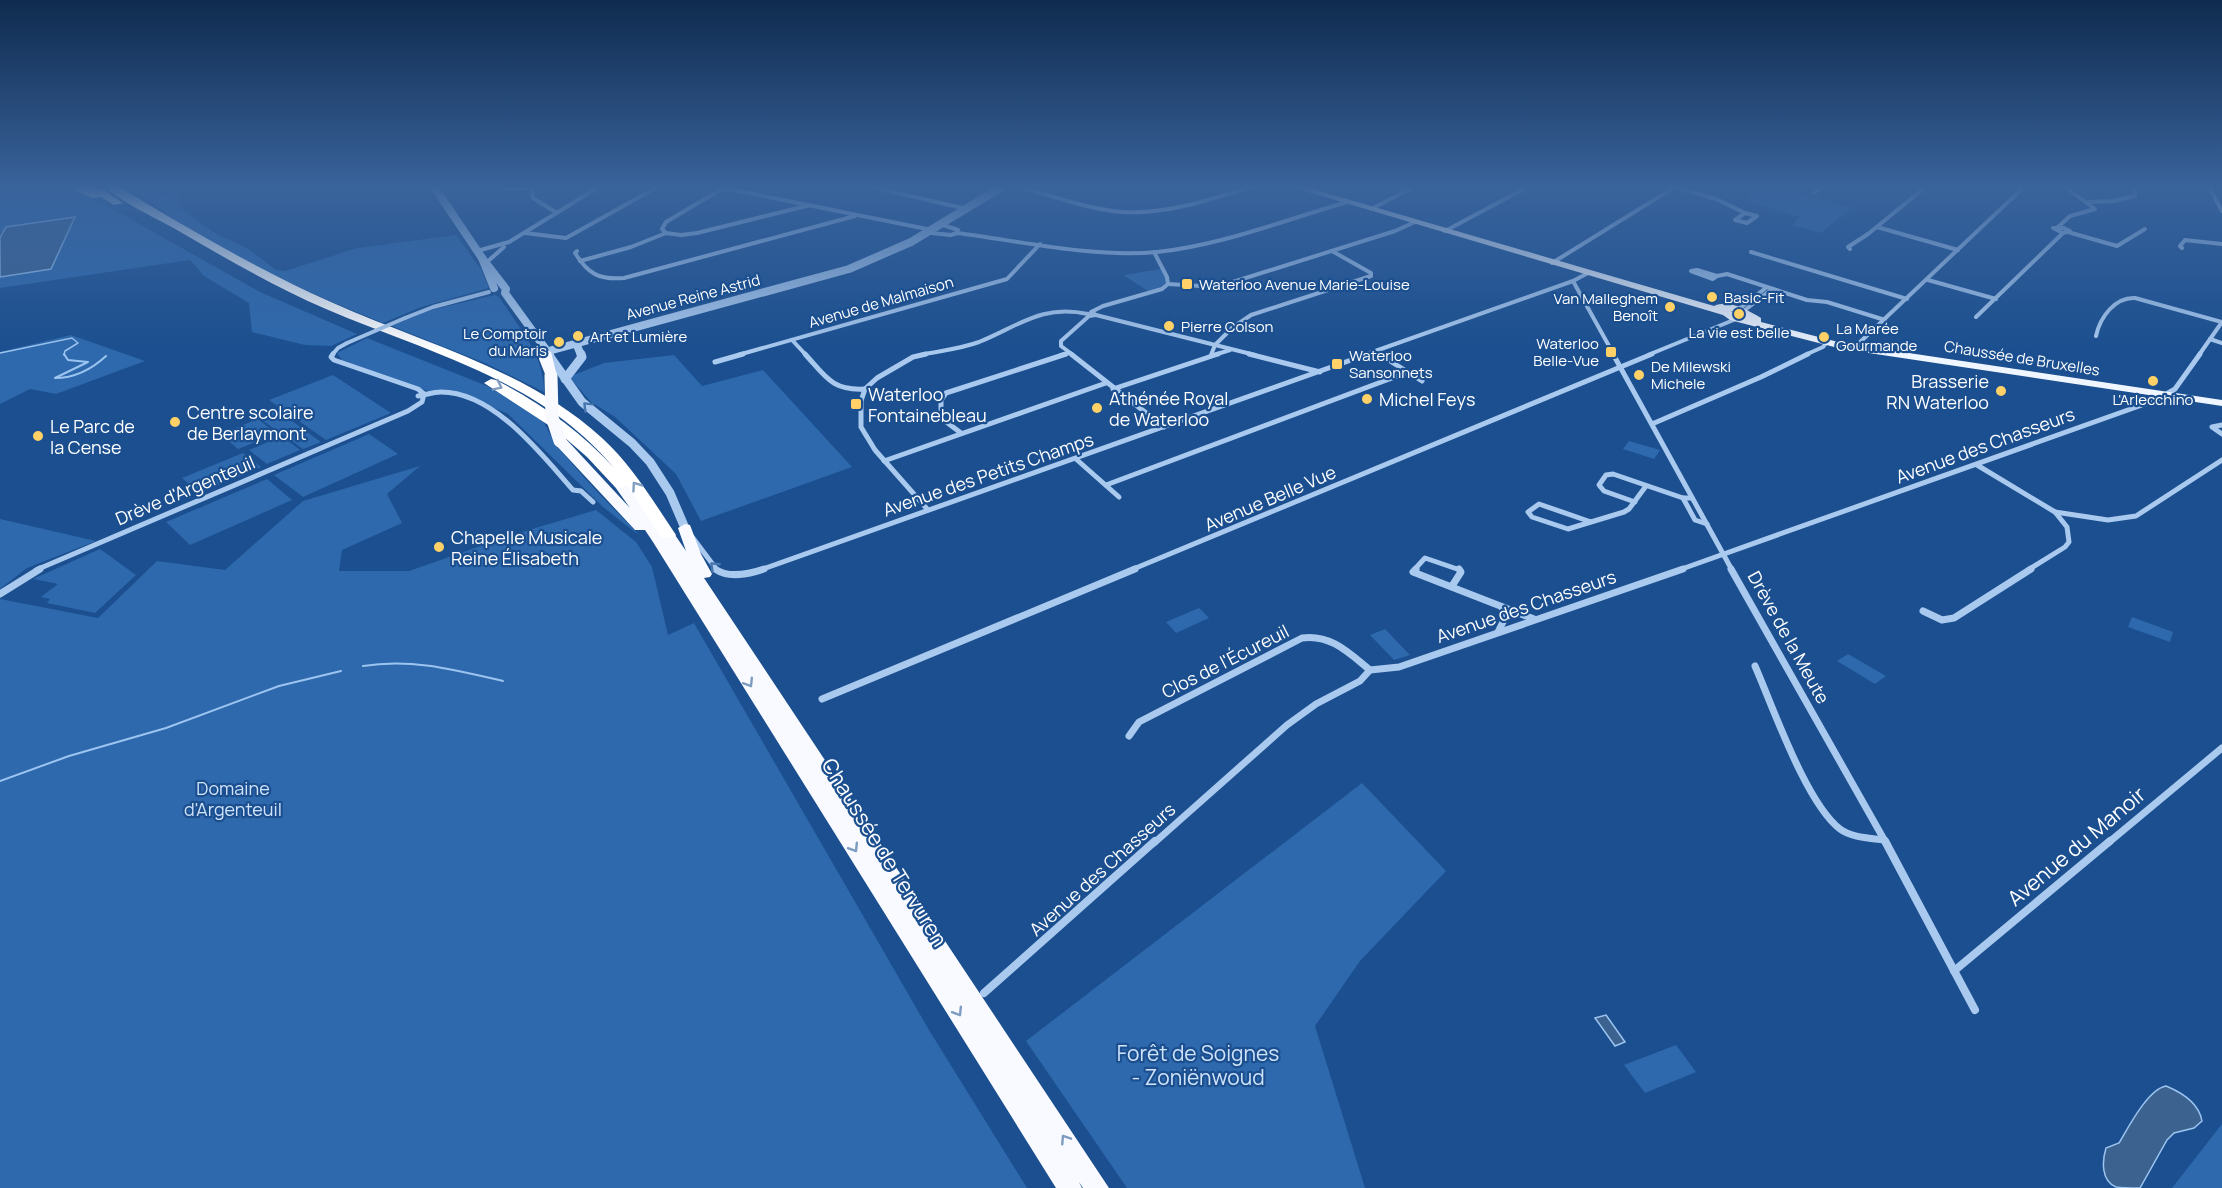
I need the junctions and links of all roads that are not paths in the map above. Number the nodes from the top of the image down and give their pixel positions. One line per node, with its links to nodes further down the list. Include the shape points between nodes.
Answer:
1 (179, 240): 82 (highway, one-way to 82, via 280,295 507,391 558,423)
2 (202, 240): 95 (highway, one-way to 2, via 621,466 542,397 480,366 294,290)
3 (470, 240): 32 (street)
4 (512, 240): 21 (street)
5 (649, 240): 33 (street)
6 (764, 240): 33 (street, via 624,278 596,278)
7 (915, 240): 52 (street, Avenue Reine Astrid, via 849,269)
8 (1013, 240): 22 (street)
9 (1215, 240): 30 (street)
10 (1364, 240): 27 (street)
11 (1477, 240): 34 (main road, Chaussée de Bruxelles)
12 (1588, 240): 34 (street)
13 (1858, 240): 25 (street)
14 (1926, 240): 26 (street)
15 (1967, 240): 26 (street)
16 (2057, 240): 43 (street)
17 (2097, 240): 18 (street, via 2117,246)
18 (2126, 240)
19 (2185, 240): 24 (street)
20 (2189, 240): 23 (street)
21 (509, 242): 29 (street); 32 (street)
22 (1040, 244): 30 (street, via 1102,252); 51 (street, Avenue de Malmaison, via 1007,279)
23 (2222, 244)
24 (2182, 248)
25 (1850, 249)
26 (1958, 249): 37 (street)
27 (1332, 250): 39 (street, via 1217,288); 55 (street, via 1371,276 1251,315)
28 (577, 251): 33 (street)
29 (497, 252): 32 (street); 32 (street)
30 (1154, 252): 39 (street)
31 (1751, 252): 42 (street)
32 (481, 256): 41 (street)
33 (580, 261)
34 (1552, 263): 35 (main road, Chaussée de Bruxelles)
35 (1588, 273): 38 (street, Avenue des Petits Champs); 45 (main road, Chaussée de Bruxelles)
36 (1717, 276): 36 (street, via 1697,270 1691,271 1713,279); 40 (street, via 1726,274)
37 (1928, 280): 42 (street); 43 (street)
38 (1573, 281): 59 (street, Avenue des Petits Champs); 63 (street, Drève de la Meute)
39 (1168, 284): 44 (street, via 1103,306)
40 (1769, 288): 45 (street, Avenue Belle Vue); 47 (street)
41 (498, 290): 58 (street, via 507,304 518,311); 70 (street, bridge, via 433,307 333,352 334,360 418,389)
42 (1907, 299): 47 (street)
43 (1996, 299): 46 (street)
44 (1091, 314): 55 (street); 60 (street, via 1060,341); 69 (street, via 1070,310 1022,320 978,342 913,357)
45 (1737, 315): 53 (main road, Chaussée de Bruxelles); 63 (street, Avenue Belle Vue)
46 (1976, 317)
47 (1885, 320): 56 (street)
48 (2222, 322): 49 (street, via 2127,297 2102,320); 50 (street)
49 (2096, 336)
50 (2210, 339): 54 (street); 71 (street)
51 (792, 340): 62 (street, Avenue de Malmaison); 69 (street, via 833,386)
52 (576, 343): 58 (street, Avenue Reine Astrid); 66 (street, via 582,357)
53 (1826, 343): 56 (main road, Chaussée de Bruxelles); 73 (street, via 1761,377)
54 (2222, 343)
55 (1215, 345): 57 (street); 61 (street)
56 (1857, 348): 71 (main road, Chaussée de Bruxelles)
57 (1231, 349): 61 (street); 64 (street)
58 (545, 352): 66 (street); 95 (highway, bridge, via 551,376 551,421 560,441 647,535)
59 (1376, 352): 64 (street, Avenue des Petits Champs); 65 (street)
60 (1069, 353): 68 (street); 76 (street, via 946,393 941,400 941,418)
61 (1211, 355): 68 (street)
62 (715, 362)
63 (1621, 366): 73 (street, Drève de la Meute); 106 (street, Avenue Belle Vue)
64 (1320, 372): 75 (street, Avenue des Petits Champs)
65 (1408, 372): 67 (street); 83 (street)
66 (565, 379): 94 (street, one-way to 66, via 664,481 649,460 592,411)
67 (1422, 381)
68 (1110, 386): 75 (street); 76 (street)
69 (866, 389): 78 (street, via 861,401 861,427)
70 (421, 395): 88 (street, via 448,392 495,412 573,489); 99 (street, Drève d'Argenteuil, via 422,402 408,411 35,571)
71 (2167, 395): 72 (main road, Chaussée de Bruxelles); 81 (street, Avenue des Chasseurs)
72 (2222, 403)
73 (1652, 424): 87 (street, Drève de la Meute)
74 (2222, 425): 77 (street, via 2212,427)
75 (1164, 427): 79 (street, Avenue des Petits Champs)
76 (958, 434): 78 (street)
77 (2222, 434)
78 (883, 459): 90 (street)
79 (1076, 459): 83 (street); 90 (street, Avenue des Petits Champs)
80 (2222, 460): 91 (street, via 2136,516 2108,520)
81 (1977, 465): 91 (street); 96 (street, Avenue des Chasseurs)
82 (620, 484): 95 (highway)
83 (1107, 485): 85 (street)
84 (1646, 486): 86 (street); 89 (street); 89 (street, via 1608,474 1599,485 1604,491)
85 (1119, 497)
86 (1683, 498): 87 (street); 93 (street, via 1695,520)
87 (1692, 498): 93 (street, Drève de la Meute)
88 (592, 502)
89 (1635, 502): 92 (street, via 1624,512)
90 (928, 510): 94 (street, Avenue des Petits Champs, one-way to 94, via 758,571 730,576 715,570)
91 (2055, 512): 101 (street, via 2070,535 2065,547 1954,618 1942,620)
92 (1591, 522): 92 (street, via 1563,528 1528,512 1539,504)
93 (1707, 524): 96 (street, Drève de la Meute)
94 (685, 528): 98 (highway, via 707,579)
95 (664, 538): 98 (highway, Chaussée de Tervuren); 113 (highway, Chaussée de Tervuren, one-way to 113)
96 (1724, 555): 102 (street, Avenue des Chasseurs); 109 (street, Drève de la Meute)
97 (1452, 586): 97 (street, via 1423,575 1413,572 1425,558 1458,568 1461,572); 100 (street)
98 (706, 591): 114 (highway, Chaussée de Tervuren, one-way to 98)
99 (0, 594)
100 (1499, 606): 102 (street); 103 (street, via 1506,616)
101 (1923, 611)
102 (1535, 619): 103 (street, Avenue des Chasseurs)
103 (1498, 632): 105 (street, Avenue des Chasseurs, via 1399,667)
104 (1755, 666): 109 (street, via 1812,790 1833,823 1856,837)
105 (1370, 670): 107 (street, Clos de l'Écureuil, via 1337,643 1318,637 1302,638 1139,722); 111 (street, Avenue des Chasseurs, via 1360,681 1316,704 1287,725)
106 (822, 699)
107 (1129, 736)
108 (2222, 748): 110 (street, Avenue du Manoir)
109 (1884, 840): 110 (street, Drève de la Meute)
110 (1954, 971): 112 (street, Drève de la Meute)
111 (984, 993)
112 (1975, 1010)
113 (1070, 1188)
114 (1097, 1188)

